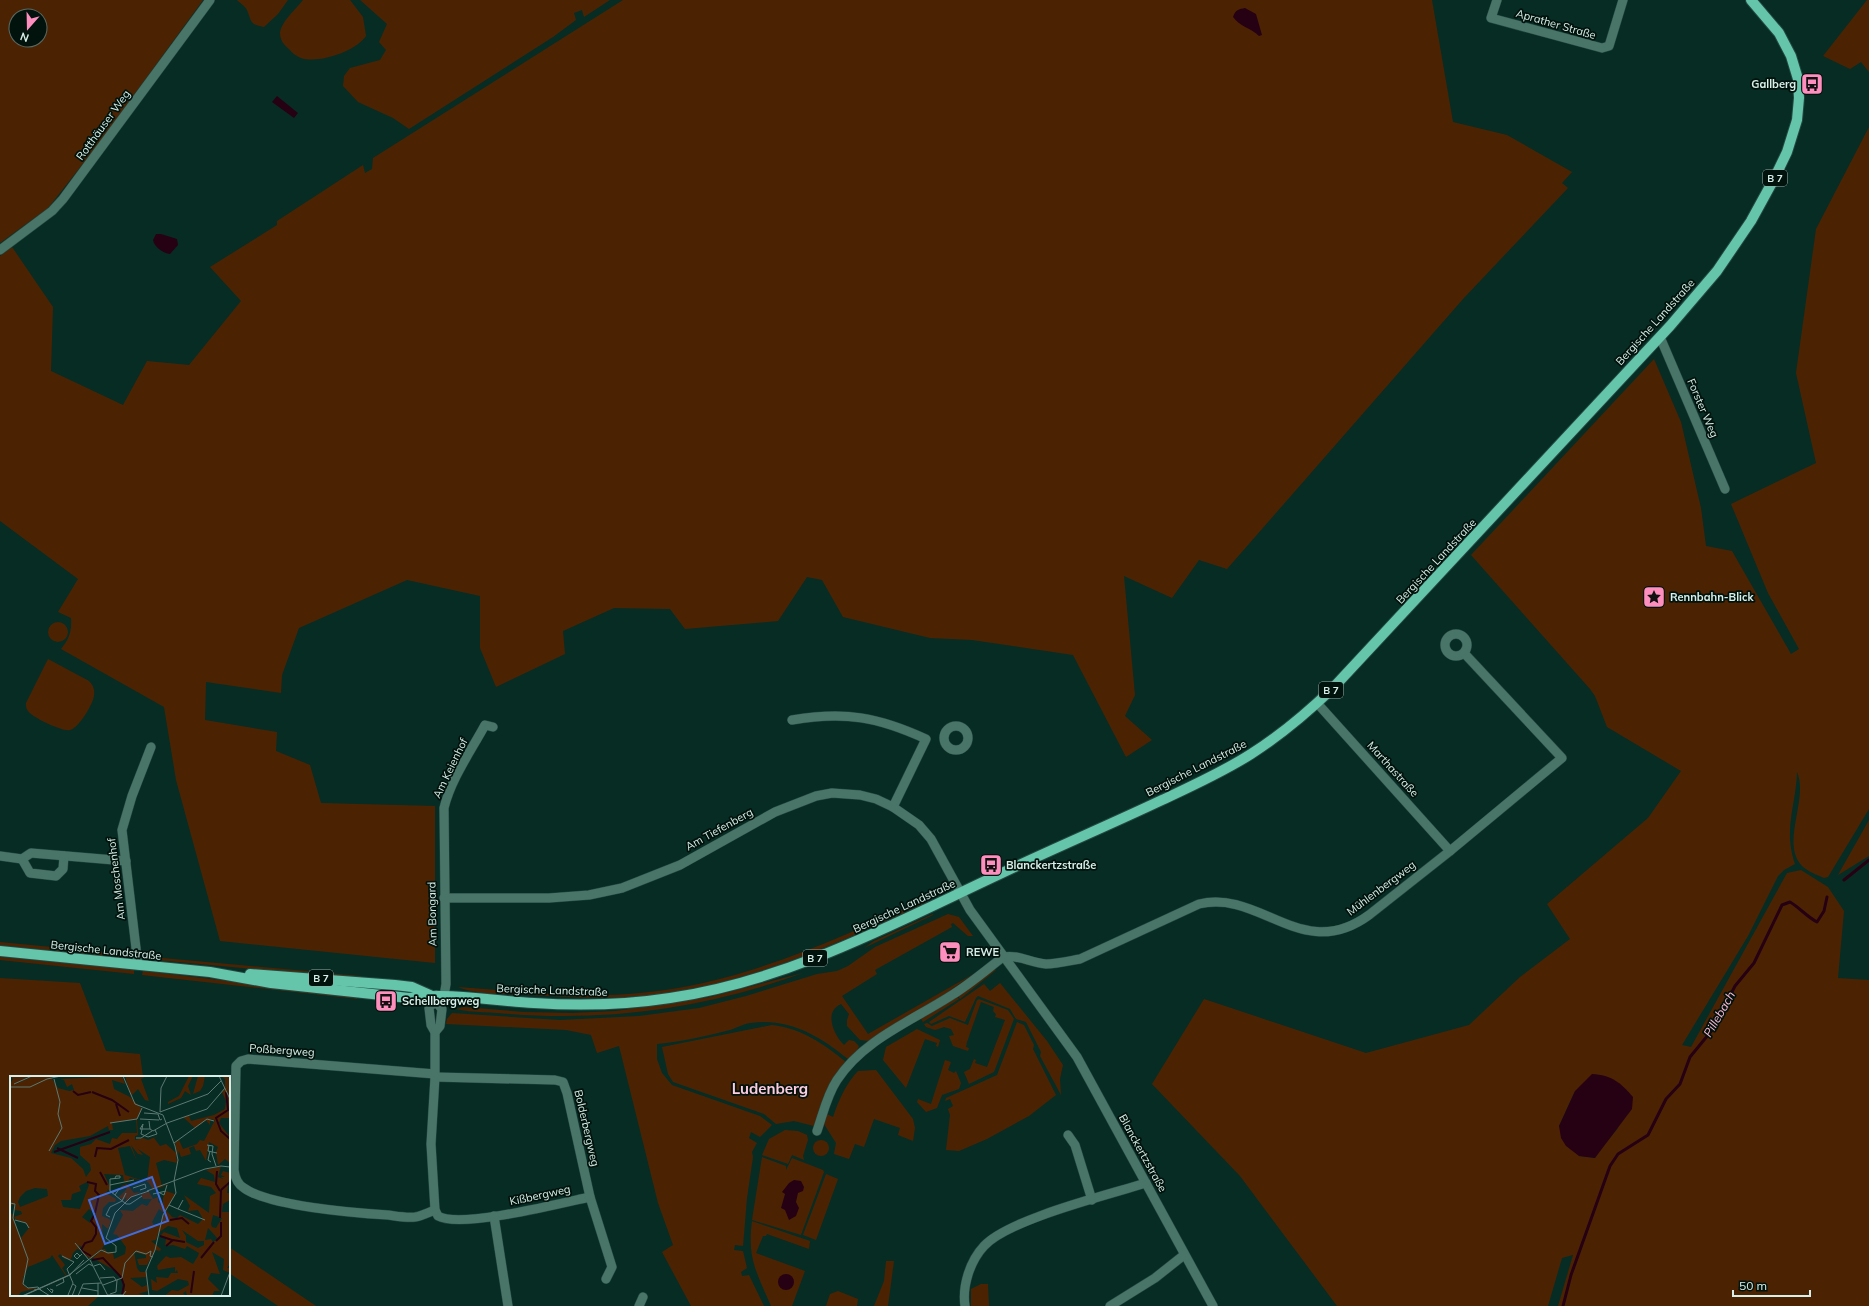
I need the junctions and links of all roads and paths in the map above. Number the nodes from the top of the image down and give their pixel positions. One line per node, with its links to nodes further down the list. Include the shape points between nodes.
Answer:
1 (210, 0): 5 (street, Rotthäuser Weg, via 63,199 52,211)
2 (1497, 0): 3 (street, Aprather Straße, via 1491,18 1602,48 1609,46)
3 (1623, 0)
4 (1751, 0): 6 (main road, Bergische Landstraße / B 7, via 1779,33 1795,63 1799,98 1796,126 1782,164 1739,239 1717,271)
5 (0, 250)
6 (1660, 336): 7 (street, Forster Weg); 9 (main road, Bergische Landstraße / B 7, via 1389,629)
7 (1725, 489)
8 (1464, 653): 17 (street, Mühlenbergweg, via 1562,758)
9 (1317, 703): 17 (street, Marthastraße); 22 (main road, Bergische Landstraße / B 7, via 1267,743 1220,772)
10 (792, 720): 13 (street, via 828,716 864,718 896,726)
11 (493, 727): 16 (street, Am Keienhof, via 485,725 446,798)
12 (944, 738): 13 (street)
13 (926, 739): 15 (street)
14 (151, 748): 21 (street, Am Moschenhof, via 122,830)
15 (893, 807): 22 (street, Am Tiefenberg, via 919,825 931,838); 23 (street, Am Tiefenberg, via 860,795 832,793 816,796 775,812 680,865 622,888 589,895 549,898)
16 (444, 830): 23 (street, Am Bongard)
17 (1450, 851): 25 (street, Mühlenbergweg, via 1356,924 1336,931 1298,928 1231,903 1210,901 1080,959 1046,964 1011,955)
18 (0, 856): 20 (street)
19 (64, 856): 20 (street, via 31,853); 20 (street, via 63,869 56,876 30,873); 21 (street)
20 (22, 859)
21 (126, 861): 26 (street, Am Moschenhof)
22 (959, 894): 25 (street, Blanckertzstraße); 27 (main road, Bergische Landstraße / B 7, via 808,961 757,979 707,992 642,1002 598,1005 537,1004)
23 (444, 898): 27 (street, Am Bongard, via 446,984)
24 (0, 951): 26 (main road, Bergische Landstraße / B 7)
25 (1003, 957): 29 (street, via 952,996 882,1037 851,1063 831,1091); 31 (street, Blanckertzstraße, via 1077,1058)
26 (138, 965): 27 (main road, Bergische Landstraße / B 7, via 371,994 409,998)
27 (436, 997): 28 (street, via 429,1008 430,1026 435,1032)
28 (435, 1076): 32 (street, Bolderbergweg, via 563,1082); 34 (street, via 431,1144); 34 (street, Poßbergweg, via 241,1060 236,1066 234,1170 235,1179 243,1188 274,1200 366,1214 415,1217)
29 (818, 1131)
30 (1068, 1135): 33 (street, via 1075,1145)
31 (1146, 1184): 33 (street); 36 (street, Blanckertzstraße)
32 (590, 1197): 35 (street, Kißbergweg); 37 (street, Bolderbergweg, via 612,1267)
33 (1092, 1200): 39 (street, via 1033,1219 989,1241 974,1258 970,1268)
34 (435, 1210): 35 (street, Kißbergweg, via 438,1216 448,1219)
35 (494, 1216): 38 (street)
36 (1184, 1255): 40 (street); 41 (street, Blanckertzstraße)
37 (606, 1279)
38 (508, 1306)
39 (965, 1306)
40 (1110, 1306)
41 (1213, 1306)

